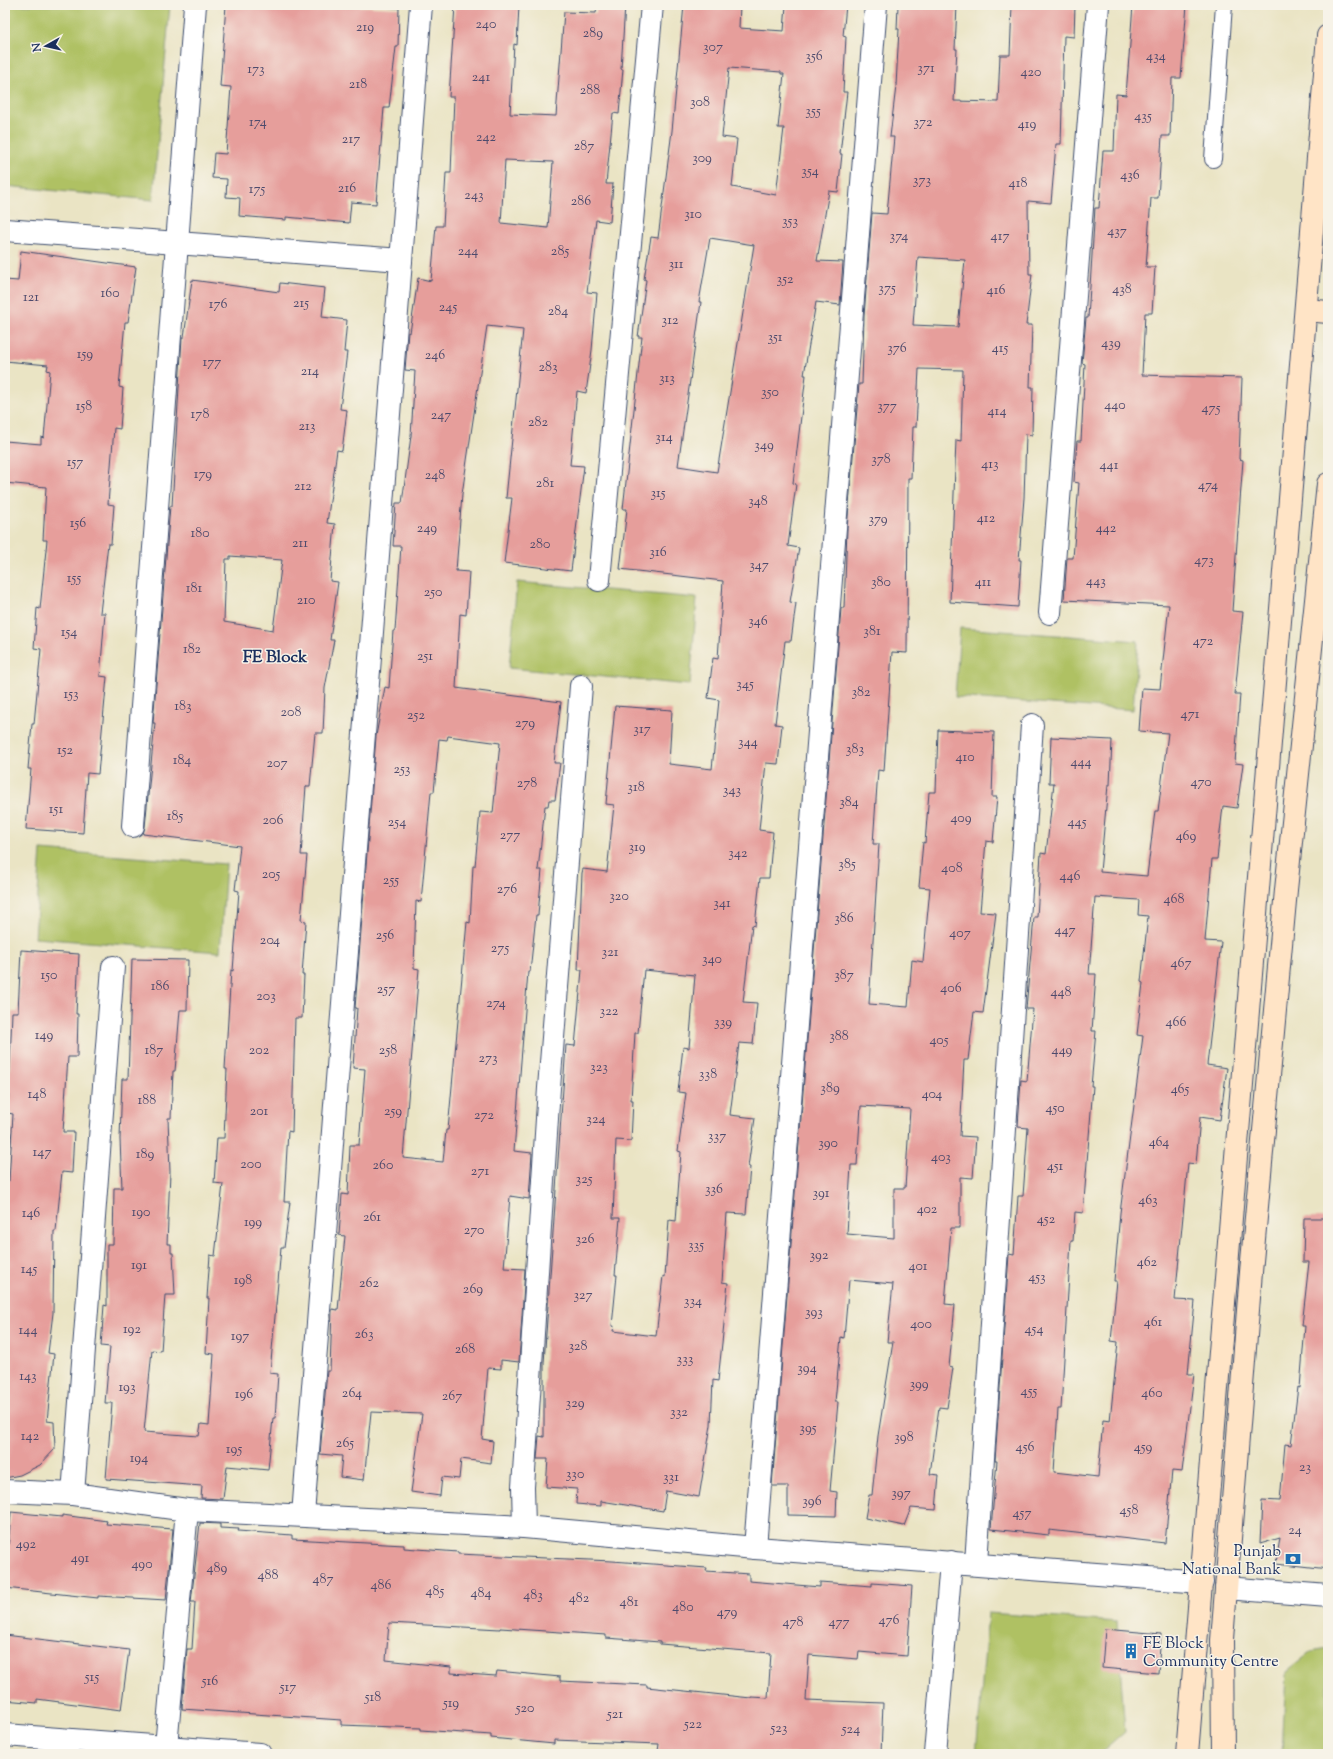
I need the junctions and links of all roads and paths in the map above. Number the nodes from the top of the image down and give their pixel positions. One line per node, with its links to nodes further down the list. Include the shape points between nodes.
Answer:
1 (195, 5): 10 (street)
2 (421, 5): 11 (street)
3 (652, 5): 15 (street)
4 (876, 5): 30 (street)
5 (1098, 5): 16 (street)
6 (1224, 5): 8 (lane)
7 (1328, 36): 12 (street)
8 (1213, 160)
9 (5, 230): 10 (street)
10 (178, 243): 11 (street); 19 (street)
11 (401, 260): 28 (street)
12 (1306, 310): 13 (street); 20 (street)
13 (1328, 312)
14 (1328, 484): 21 (street)
15 (600, 580)
16 (1050, 613)
17 (581, 686): 29 (street, via 549,1096 523,1487)
18 (1032, 726): 32 (street)
19 (133, 826)
20 (1257, 908): 21 (street); 23 (street)
21 (1284, 911): 24 (street)
22 (113, 967): 26 (street)
23 (1212, 1454): 24 (street); 33 (street)
24 (1236, 1457): 34 (street)
25 (5, 1491): 26 (street)
26 (73, 1494): 27 (street)
27 (187, 1510): 28 (street); 37 (street)
28 (303, 1515): 29 (street)
29 (524, 1527): 30 (street)
30 (755, 1548): 31 (street)
31 (951, 1562): 32 (street); 39 (street)
32 (976, 1563): 33 (street)
33 (1202, 1582): 40 (street, via 1194,1650)
34 (1226, 1588): 35 (street); 41 (street, via 1222,1640)
35 (1328, 1596)
36 (5, 1735): 37 (street)
37 (166, 1747): 38 (street)
38 (260, 1754)
39 (935, 1754)
40 (1187, 1754)
41 (1223, 1754)

